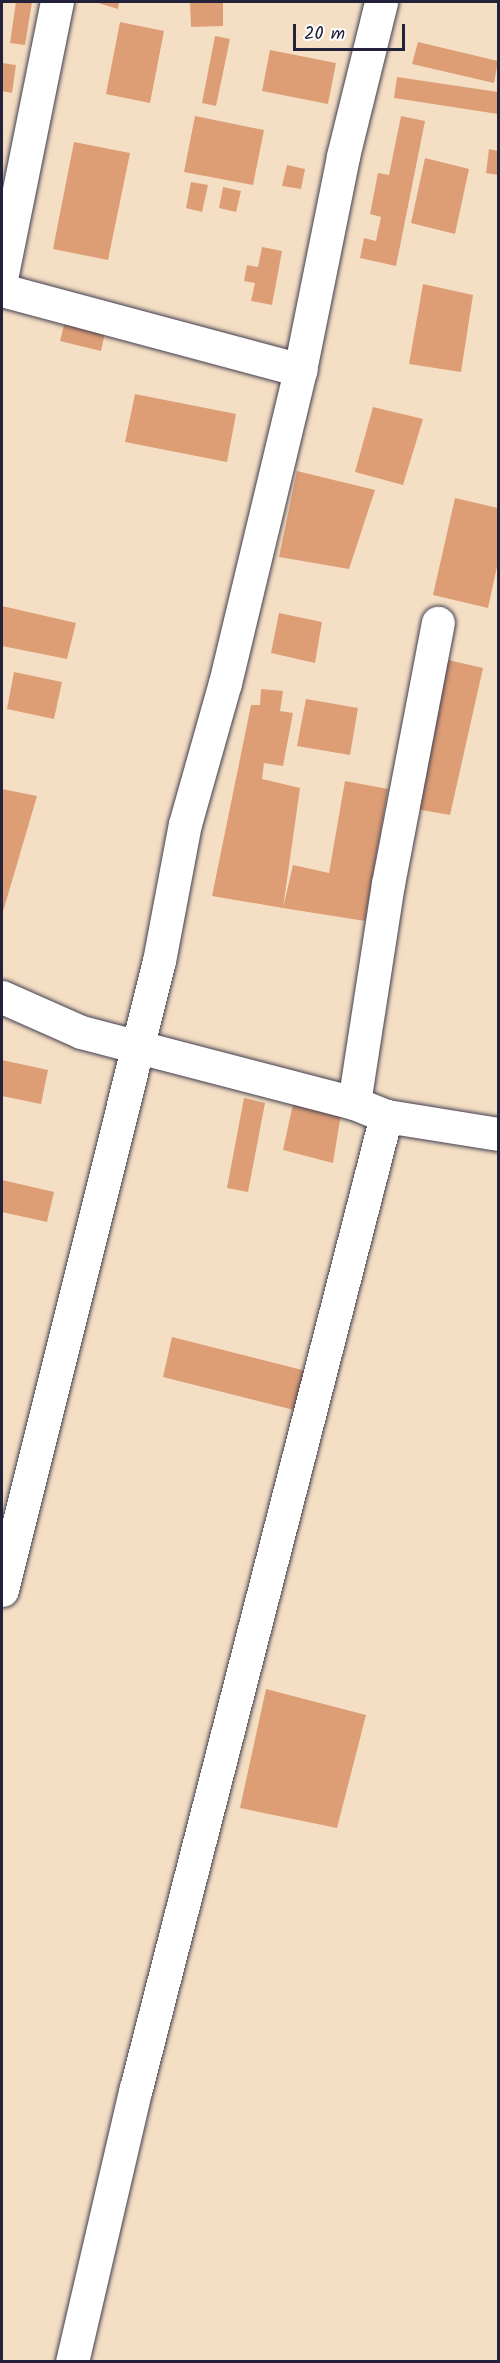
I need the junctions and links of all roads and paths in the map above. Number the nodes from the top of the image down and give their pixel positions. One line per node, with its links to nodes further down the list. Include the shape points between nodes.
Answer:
1 (57, 2): 3 (street)
2 (381, 2): 5 (street, via 343,156)
3 (2, 273)
4 (2, 290): 5 (street)
5 (300, 370): 8 (street, via 225,684 185,824 159,961)
6 (438, 623): 9 (street, via 388,884)
7 (2, 997): 8 (street, via 81,1032)
8 (136, 1047): 9 (street); 12 (street)
9 (354, 1103): 10 (street)
10 (386, 1116): 11 (street); 13 (street, via 154,2019)
11 (498, 1134)
12 (2, 1590)
13 (72, 2361)

